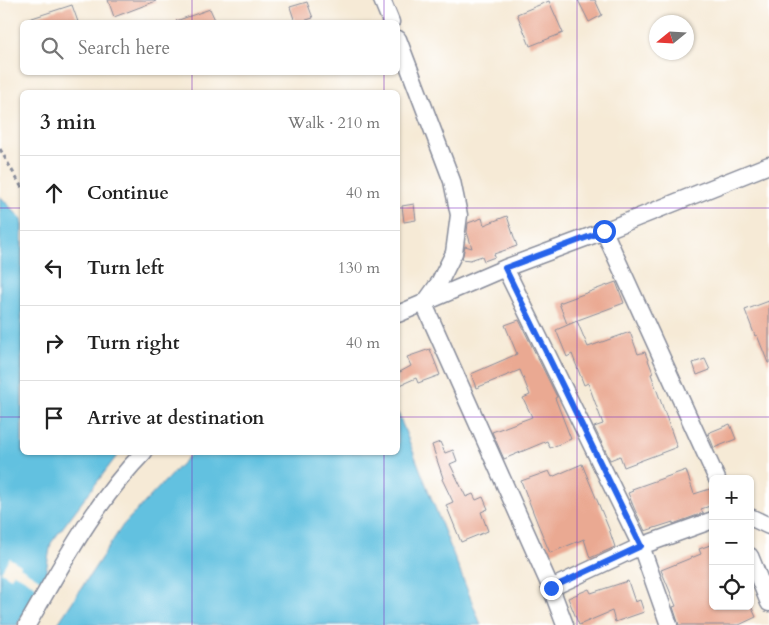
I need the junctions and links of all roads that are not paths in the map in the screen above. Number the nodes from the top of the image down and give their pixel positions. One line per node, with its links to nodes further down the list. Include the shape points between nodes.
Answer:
1 (382, 0): 2 (street)
2 (390, 20)
3 (400, 44): 7 (street, via 452,181 459,215 454,253)
4 (769, 164): 5 (street)
5 (604, 231): 6 (street); 10 (street)
6 (505, 268): 7 (street); 14 (street)
7 (424, 304): 8 (street); 16 (street)
8 (400, 313)
9 (141, 455): 18 (street, via 86,524)
10 (715, 475)
11 (754, 519): 13 (street)
12 (709, 521): 14 (street)
13 (769, 526)
14 (641, 546): 16 (street); 20 (street)
15 (754, 565): 17 (street)
16 (551, 588): 19 (street)
17 (769, 603)
18 (27, 625)
19 (565, 625)
20 (669, 625)

